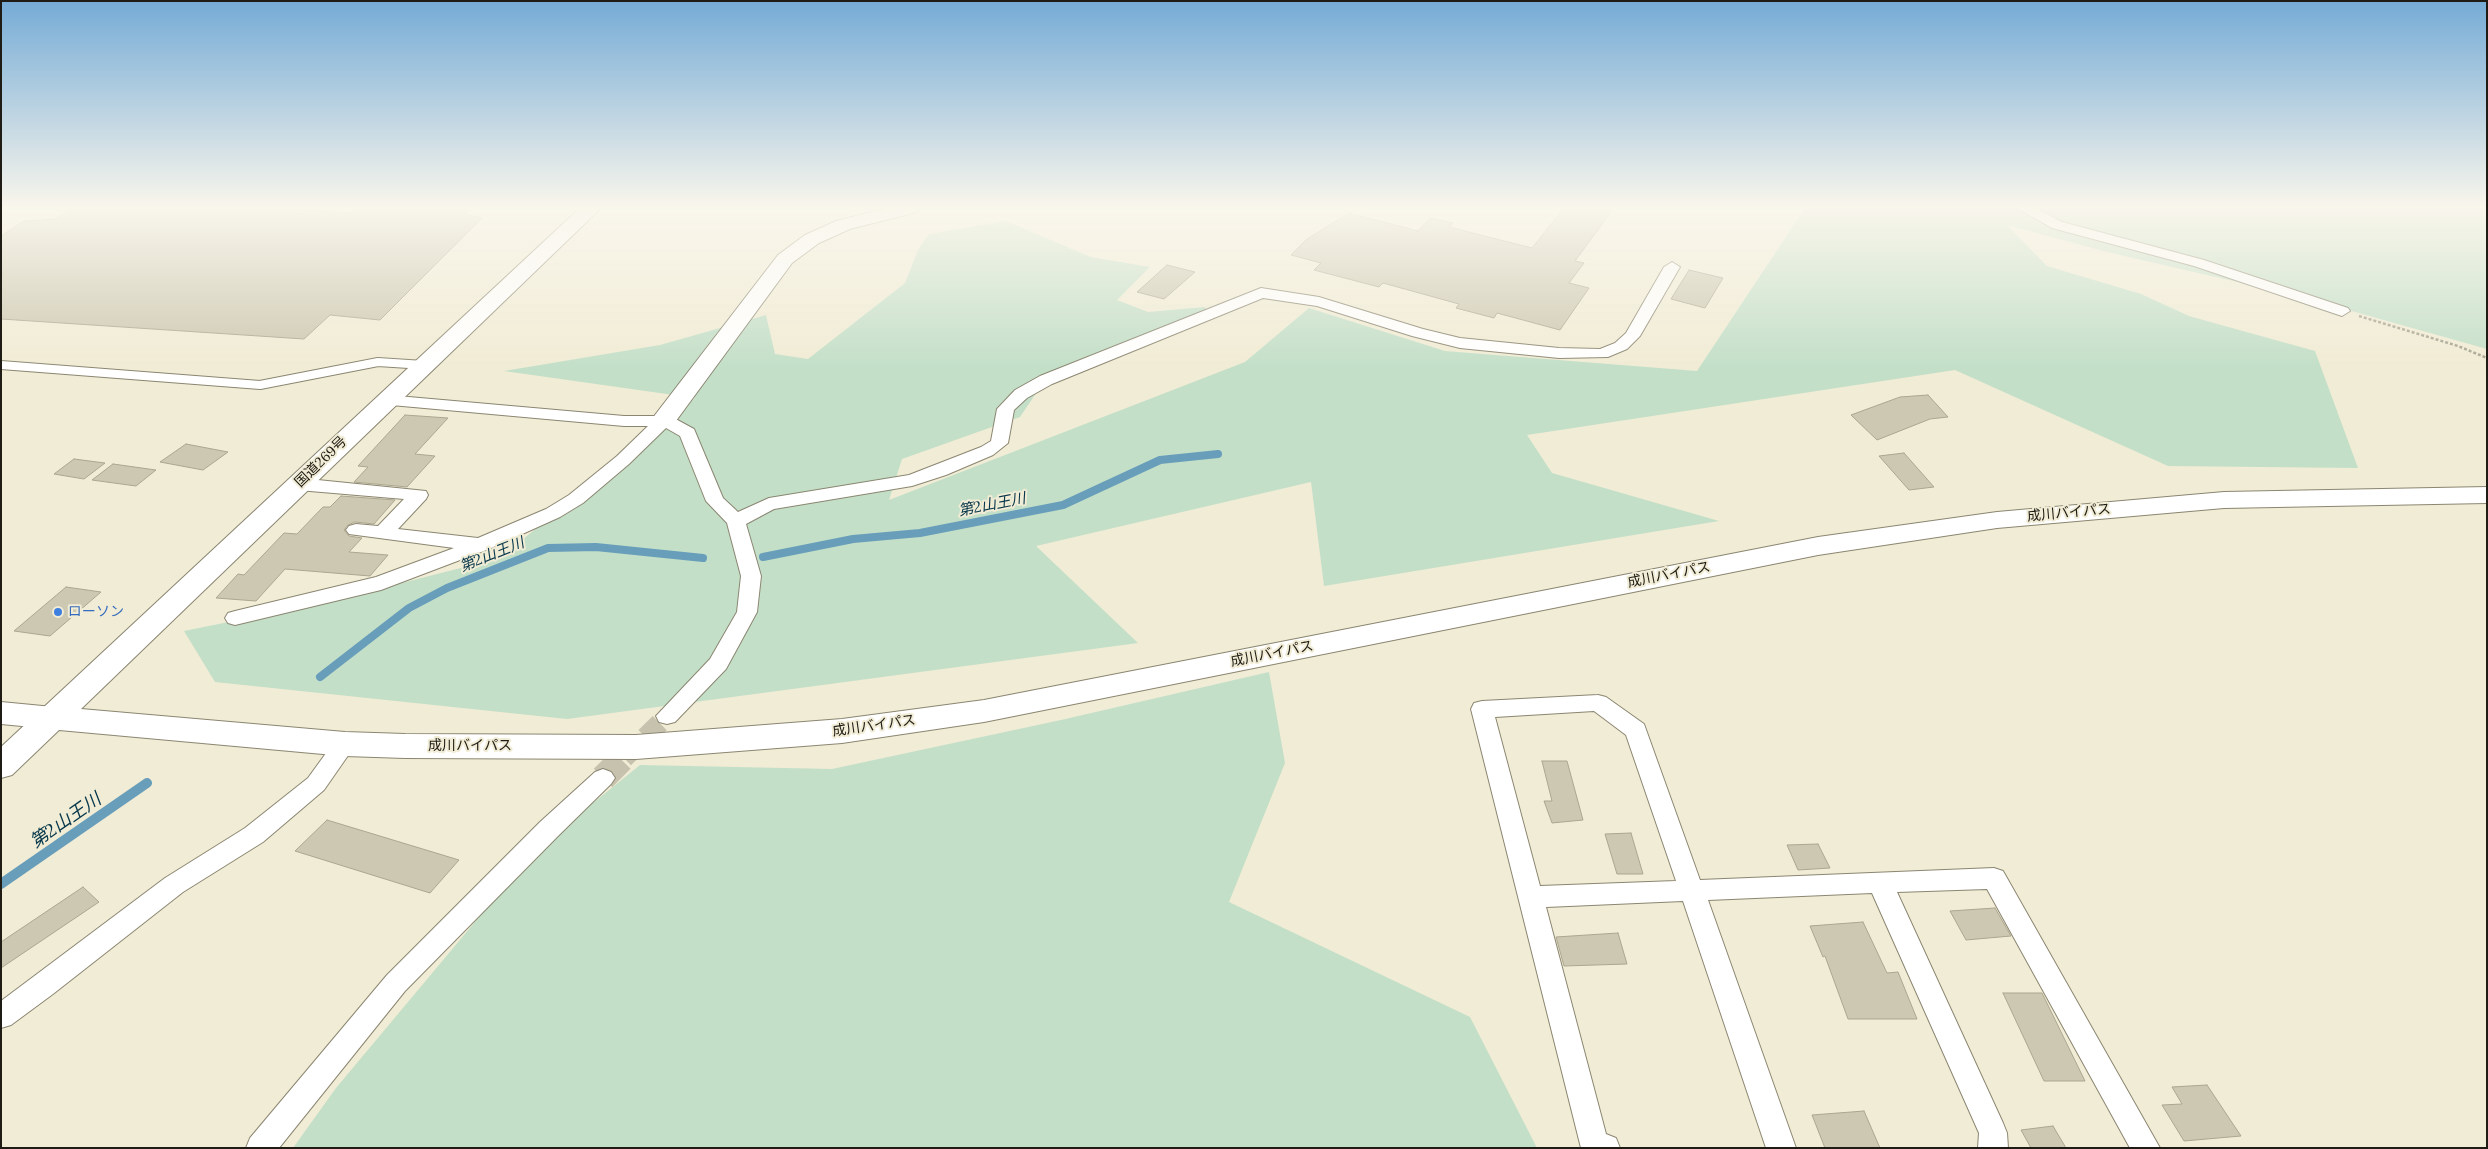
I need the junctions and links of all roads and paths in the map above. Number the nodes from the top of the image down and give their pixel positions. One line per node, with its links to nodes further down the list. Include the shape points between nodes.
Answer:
1 (534, 262): 7 (main road, 国道269号)
2 (784, 262): 10 (main road)
3 (2194, 262): 5 (street)
4 (1672, 267): 13 (street, via 1632,336 1621,346 1602,354 1559,354 1460,343 1319,302 1261,292 1046,380 1021,394 1006,409 999,443 988,451 912,480 770,504)
5 (2342, 311): 6 (path)
6 (2487, 358)
7 (424, 365): 8 (lane, via 378,362 260,385); 9 (main road, 国道269号)
8 (1, 366)
9 (386, 400): 10 (street, via 624,421); 11 (main road, 国道269号)
10 (664, 420): 13 (street, via 688,433 715,501); 16 (street, via 576,499 553,513)
11 (298, 484): 15 (street, via 418,495); 20 (main road, 国道269号)
12 (2487, 495): 21 (main road, 成川バイパス, via 2224,500 1997,520 1818,546 984,711 842,731 636,747)
13 (736, 521): 19 (street, via 751,576 747,612 718,664)
14 (356, 530): 15 (street)
15 (383, 533): 16 (street)
16 (482, 544): 17 (street, via 381,583)
17 (236, 618)
18 (1, 713): 20 (main road, 成川バイパス)
19 (667, 716)
20 (53, 718): 21 (main road, 成川バイパス); 22 (main road, 国道269号)
21 (345, 744): 27 (street, via 316,784 254,835 174,885)
22 (1, 766)
23 (603, 778): 28 (street, via 396,983)
24 (1880, 883): 25 (street); 31 (street, via 1993,1133); 32 (street, via 1994,878)
25 (1693, 889): 26 (street); 26 (street, via 1636,730 1598,702 1482,709); 30 (street)
26 (1532, 897): 29 (street, via 1594,1143)
27 (1, 1016)
28 (260, 1148)
29 (1606, 1148)
30 (1781, 1148)
31 (1993, 1148)
32 (2146, 1148)

